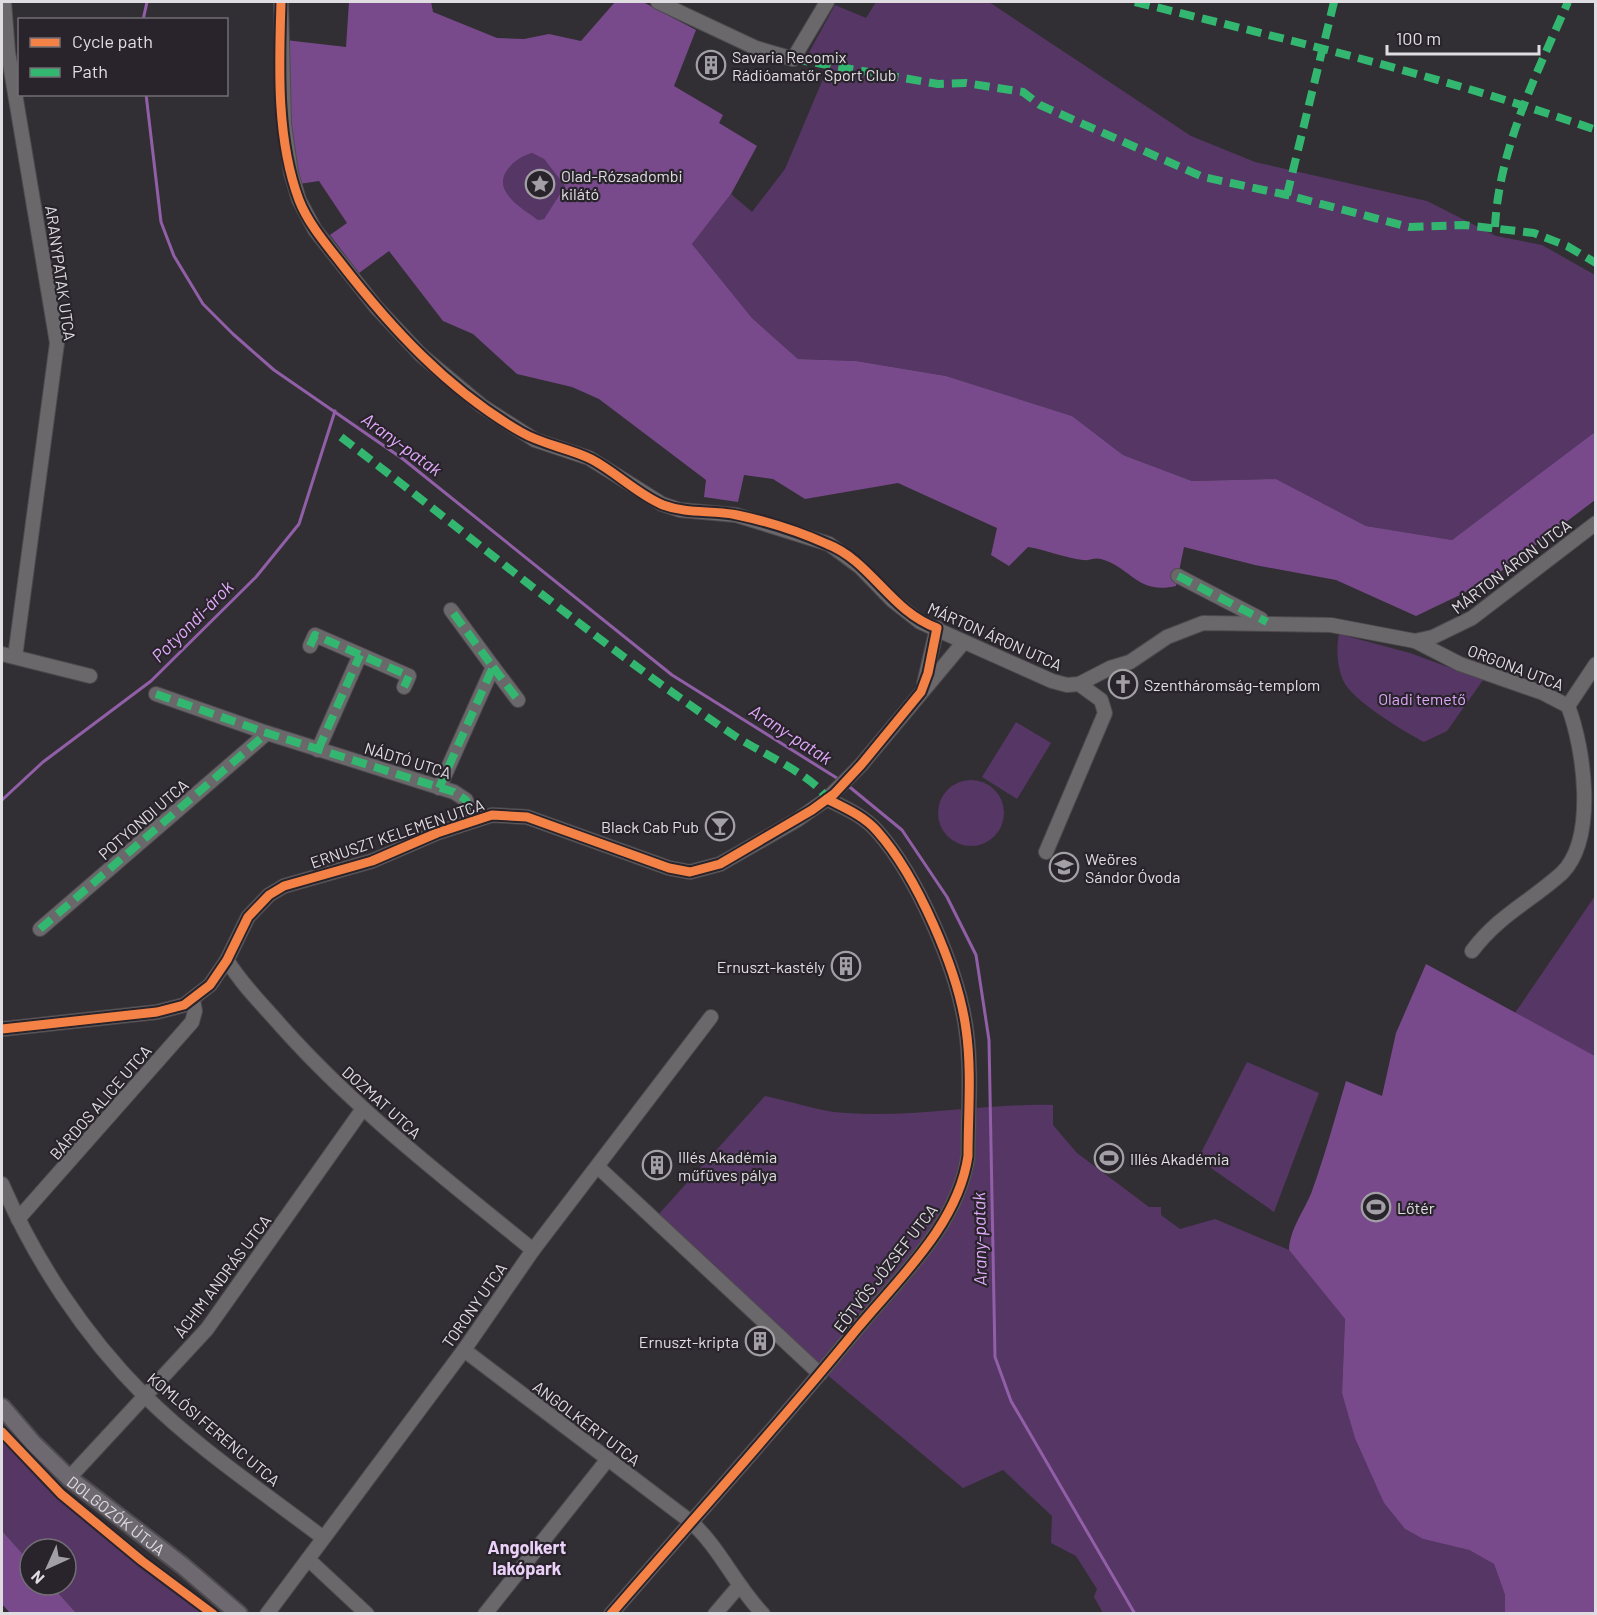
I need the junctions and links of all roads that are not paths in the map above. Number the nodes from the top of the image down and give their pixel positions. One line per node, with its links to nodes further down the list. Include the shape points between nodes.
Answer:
1 (4, 2): 14 (street, ARANYPATAK UTCA, via 8,52 57,343)
2 (281, 2): 9 (street, MÁRTON ÁRON UTCA, via 284,124 299,200 315,230 395,330 458,387 535,440 589,458 662,504 736,515 829,544 860,567 904,610)
3 (658, 2): 4 (street, via 773,55 792,59)
4 (827, 2)
5 (1594, 526): 10 (street, MÁRTON ÁRON UTCA, via 1472,618 1444,633)
6 (1178, 576): 8 (street, MÁRTON ÁRON UTCA)
7 (451, 610): 16 (street)
8 (1267, 622): 10 (street, MÁRTON ÁRON UTCA, via 1331,625); 18 (street, MÁRTON ÁRON UTCA, via 1203,623 1167,637 1130,662)
9 (937, 628): 11 (street, MÁRTON ÁRON UTCA); 20 (street)
10 (1415, 640): 23 (street, ORGONA UTCA, via 1460,664)
11 (963, 643): 18 (street, MÁRTON ÁRON UTCA, via 1053,681); 20 (street, ERNUSZT KELEMEN UTCA)
12 (310, 646): 13 (street, via 315,635)
13 (360, 655): 19 (street, via 409,676); 25 (street)
14 (8, 656): 17 (street)
15 (1596, 664): 23 (street)
16 (493, 667): 22 (street); 26 (street)
17 (90, 676)
18 (1079, 684): 29 (street, MÁRTON ÁRON UTCA, via 1101,700 1105,713)
19 (404, 687)
20 (921, 692): 27 (street, ERNUSZT KELEMEN UTCA)
21 (156, 694): 24 (street, NÁDTÓ UTCA)
22 (518, 700)
23 (1568, 705): 31 (street, ORGONA UTCA, via 1584,762 1586,797 1577,847 1564,871 1498,920)
24 (267, 734): 25 (street, NÁDTÓ UTCA); 30 (street, POTYONDI UTCA)
25 (318, 750): 26 (street, NÁDTÓ UTCA)
26 (440, 788): 28 (street, NÁDTÓ UTCA, via 466,800)
27 (831, 797): 28 (street, ERNUSZT KELEMEN UTCA, via 720,864 690,872 655,865 527,817 492,815); 42 (street, EÖTVÖS JÓZSEF UTCA, via 877,830 915,890 949,964 967,1032 968,1156 960,1189 925,1246)
28 (471, 820): 32 (street, ERNUSZT KELEMEN UTCA, via 372,861 277,890 248,917)
29 (1046, 852)
30 (40, 929)
31 (1472, 951)
32 (227, 960): 33 (street, ERNUSZT KELEMEN UTCA, via 210,985); 36 (street, DOZMAT UTCA, via 298,1045)
33 (193, 1000): 35 (street, ERNUSZT KELEMEN UTCA, via 157,1012); 39 (street, BÁRDOS ALICE UTCA, via 192,1022)
34 (711, 1017): 37 (street, TORONY UTCA)
35 (2, 1029)
36 (363, 1110): 40 (street, DOZMAT UTCA); 43 (street, ÁCHIM ANDRÁS UTCA, via 207,1329)
37 (598, 1167): 40 (street, TORONY UTCA); 42 (street)
38 (2, 1184): 39 (street, KOMLÓSI FERENC UTCA)
39 (18, 1219): 43 (street, KOMLÓSI FERENC UTCA, via 71,1307)
40 (533, 1250): 41 (street, TORONY UTCA)
41 (464, 1350): 45 (street, ANGOLKERT UTCA); 48 (street, TORONY UTCA)
42 (820, 1374): 47 (street, EÖTVÖS JÓZSEF UTCA)
43 (146, 1397): 46 (street, ÁCHIM ANDRÁS UTCA); 48 (street, KOMLÓSI FERENC UTCA)
44 (2, 1407): 46 (main road, DOLGOZÓK ÚTJA)
45 (608, 1460): 47 (street, ANGOLKERT UTCA); 54 (street)
46 (69, 1478): 51 (main road, DOLGOZÓK ÚTJA)
47 (691, 1522): 50 (street, ANGOLKERT UTCA, via 713,1545); 55 (street, EÖTVÖS JÓZSEF UTCA)
48 (322, 1537): 49 (street, TORONY UTCA)
49 (308, 1559): 52 (street, TORONY UTCA); 53 (street)
50 (739, 1586): 56 (street); 57 (street, ANGOLKERT UTCA)
51 (239, 1614)
52 (267, 1614)
53 (367, 1614)
54 (485, 1614)
55 (611, 1614)
56 (715, 1614)
57 (763, 1614)

